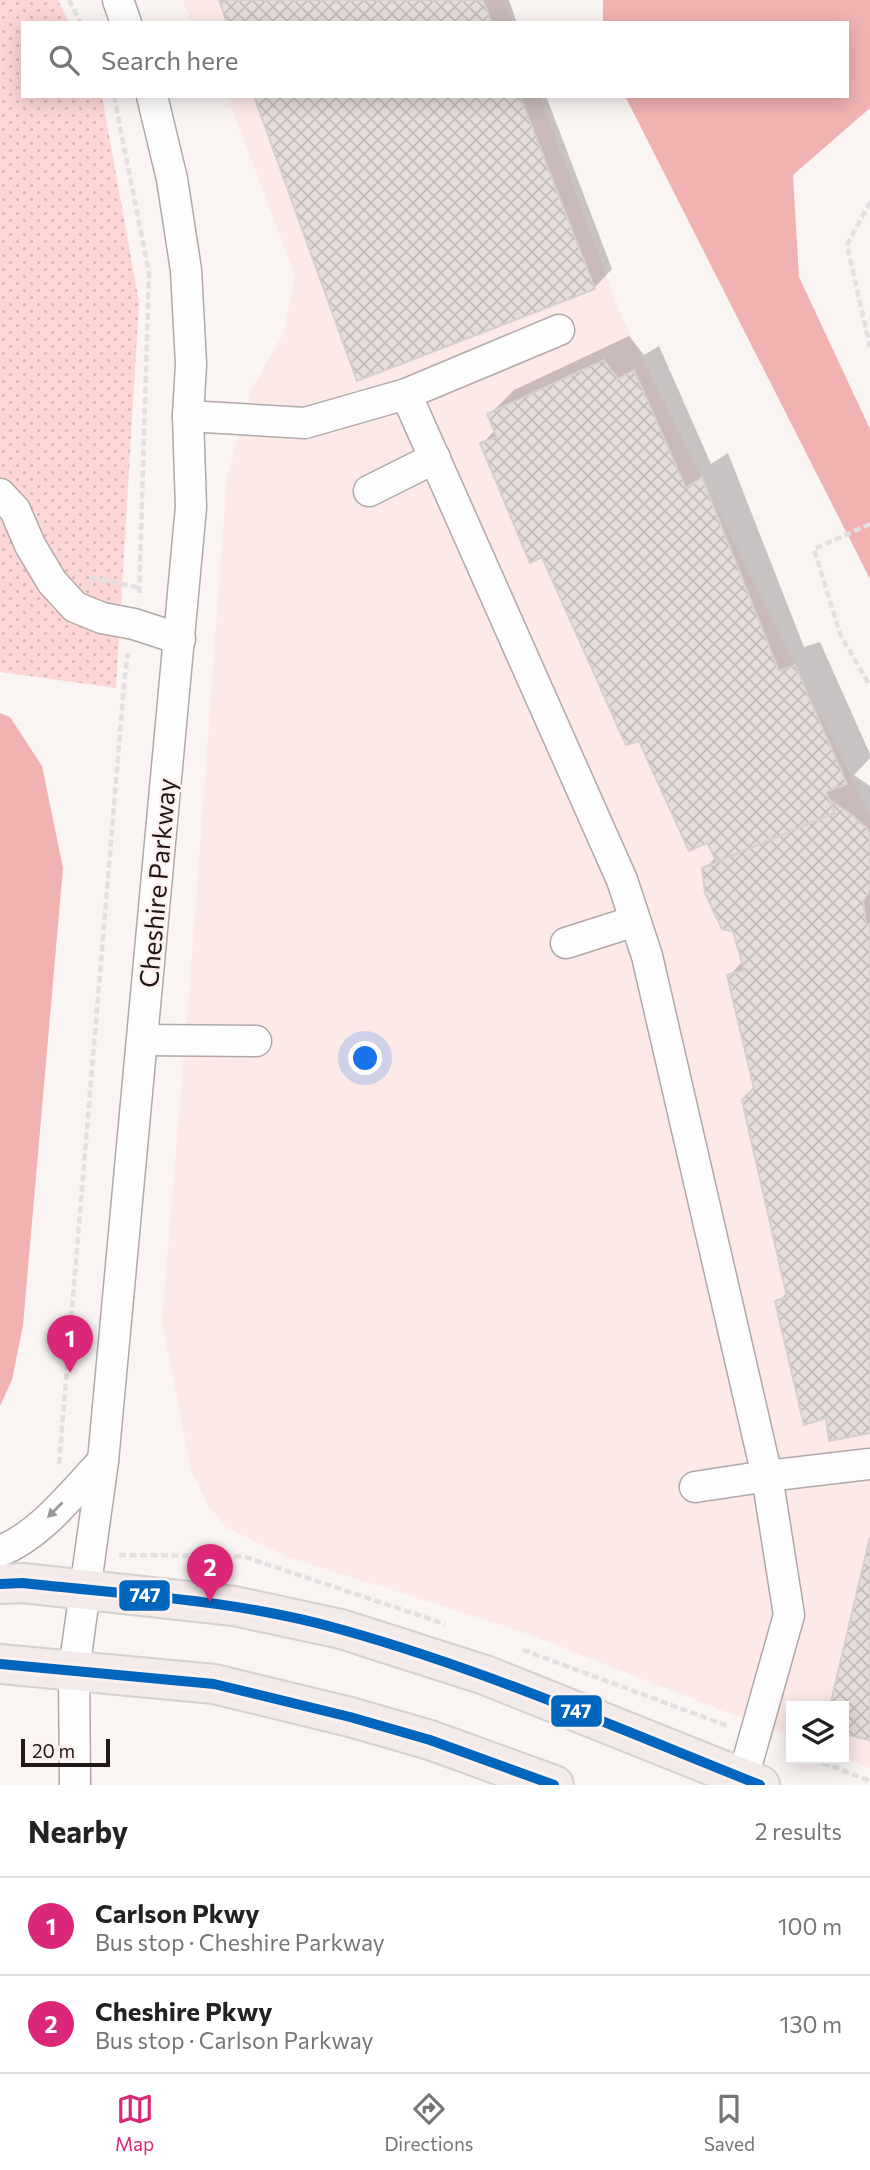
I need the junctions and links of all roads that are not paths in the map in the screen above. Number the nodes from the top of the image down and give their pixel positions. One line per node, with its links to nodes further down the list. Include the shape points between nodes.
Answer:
1 (118, 0): 2 (street)
2 (126, 21)
3 (152, 98): 6 (street, Cheshire Parkway, via 172,179 186,270 191,364)
4 (559, 330): 5 (street)
5 (406, 394): 6 (street, via 305,423); 7 (street)
6 (188, 416): 10 (street, Cheshire Parkway, via 191,507)
7 (435, 458): 8 (street); 11 (street, via 622,880)
8 (369, 491)
9 (0, 494): 10 (street, via 15,510 52,582 75,607)
10 (180, 639): 13 (street, Cheshire Parkway)
11 (635, 921): 12 (street); 17 (street, via 647,956)
12 (566, 943)
13 (143, 1040): 14 (street); 15 (street, Cheshire Parkway)
14 (256, 1041)
15 (103, 1461): 19 (street, one-way to 19, via 36,1530 17,1545); 21 (street, Cheshire Parkway)
16 (870, 1464): 17 (street)
17 (767, 1476): 18 (street); 24 (street, via 789,1615)
18 (695, 1488)
19 (0, 1550)
20 (0, 1584): 21 (main road)
21 (85, 1590): 23 (street, Cheshire Parkway); 24 (main road, via 234,1606 341,1629 485,1675)
22 (0, 1664): 23 (main road)
23 (74, 1670): 25 (street, Cheshire Parkway); 26 (main road, via 214,1684 430,1740)
24 (748, 1783)
25 (75, 1785)
26 (554, 1785)

